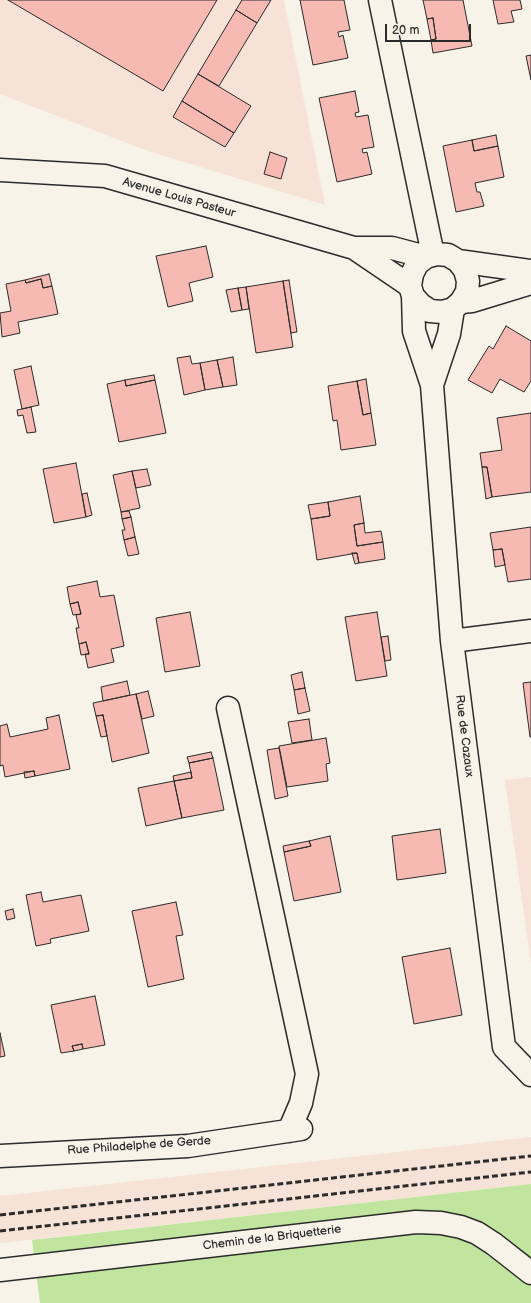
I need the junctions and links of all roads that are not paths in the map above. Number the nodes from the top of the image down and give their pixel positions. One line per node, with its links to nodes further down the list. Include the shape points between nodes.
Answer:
1 (380, 0): 4 (street)
2 (0, 170): 3 (street, Avenue Louis Pasteur, via 105,176)
3 (354, 248): 4 (street, Avenue Louis Pasteur, via 392,248); 8 (street, Avenue Louis Pasteur)
4 (429, 256): 5 (street, via 448,255); 8 (street, via 414,269)
5 (458, 261): 6 (street); 9 (street, via 465,270 468,281 467,292)
6 (531, 271)
7 (531, 283): 9 (street, via 487,294)
8 (412, 291): 9 (street, via 421,305 430,311 442,312); 10 (street, Rue de Cazaux, via 414,331)
9 (457, 306): 10 (street, Rue de Cazaux)
10 (432, 385): 12 (street, Rue de Cazaux)
11 (531, 631): 12 (street)
12 (452, 641): 14 (street, Rue de Cazaux, via 504,1047)
13 (228, 708): 15 (street, Rue Philadelphe de Gerde, via 307,1074 295,1130 188,1146)
14 (531, 1075)
15 (0, 1156)
16 (0, 1270): 17 (street, Chemin de la Briquetterie, via 416,1222 441,1223 477,1233)
17 (531, 1273)

